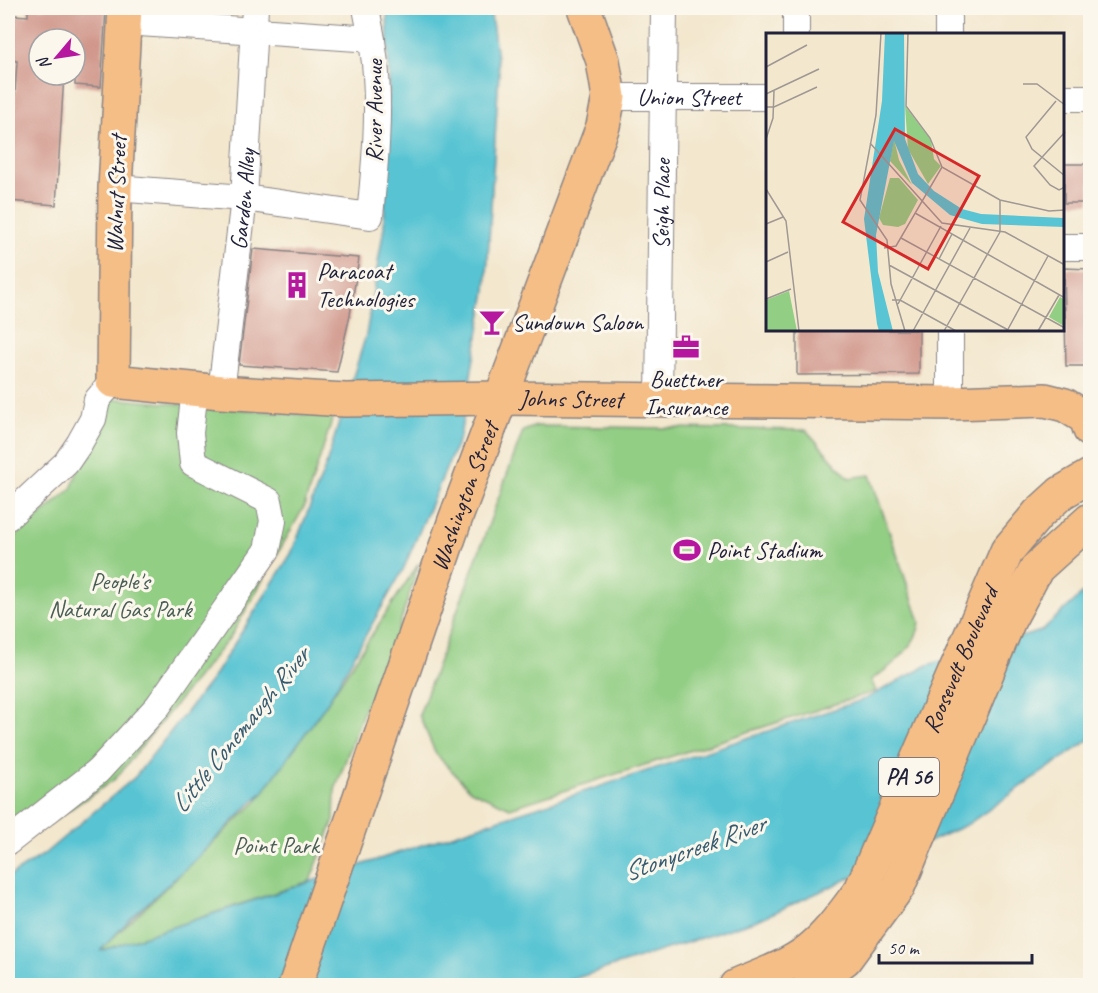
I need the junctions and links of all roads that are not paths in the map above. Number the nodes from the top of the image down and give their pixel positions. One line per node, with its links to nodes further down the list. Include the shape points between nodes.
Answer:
1 (366, 8): 10 (street, River Avenue)
2 (584, 8): 11 (main road, Washington Street, via 603,61)
3 (663, 8): 12 (street, Seigh Place)
4 (796, 8): 8 (street)
5 (948, 8): 9 (street)
6 (125, 15): 7 (street); 16 (main road, Walnut Street)
7 (254, 20): 10 (street); 17 (street, Garden Alley)
8 (796, 33)
9 (948, 33)
10 (372, 39): 17 (street, River Avenue, via 376,137 370,216)
11 (609, 97): 12 (street, Union Street); 23 (main road, Washington Street, via 603,126)
12 (664, 97): 13 (street, Union Street); 24 (street, Seigh Place)
13 (766, 97)
14 (1065, 98): 15 (street)
15 (1090, 98)
16 (115, 188): 17 (street); 21 (main road, Walnut Street)
17 (244, 198): 22 (street, Garden Alley)
18 (1065, 247): 19 (street)
19 (1090, 247)
20 (950, 332): 25 (street)
21 (112, 381): 22 (main road, Johns Street); 28 (street, via 66,463)
22 (208, 390): 23 (main road, Johns Street, via 345,400); 30 (street, Garden Alley, via 190,433 194,463 269,501 273,521 267,550 158,706 98,771)
23 (487, 398): 24 (main road, Johns Street); 31 (main road, Washington Street, via 455,520)
24 (659, 399): 25 (main road, Johns Street)
25 (950, 403): 26 (main road, Johns Street, via 1045,400)
26 (1089, 418)
27 (1090, 476): 32 (main road, Roosevelt Boulevard / PA 56, via 1061,493 1007,551 861,890 808,951 773,972)
28 (8, 517)
29 (1090, 520): 33 (main road, Roosevelt Boulevard / PA 56, via 1037,568 1009,620 898,887 845,959)
30 (8, 842)
31 (294, 986)
32 (736, 986)
33 (809, 986)

